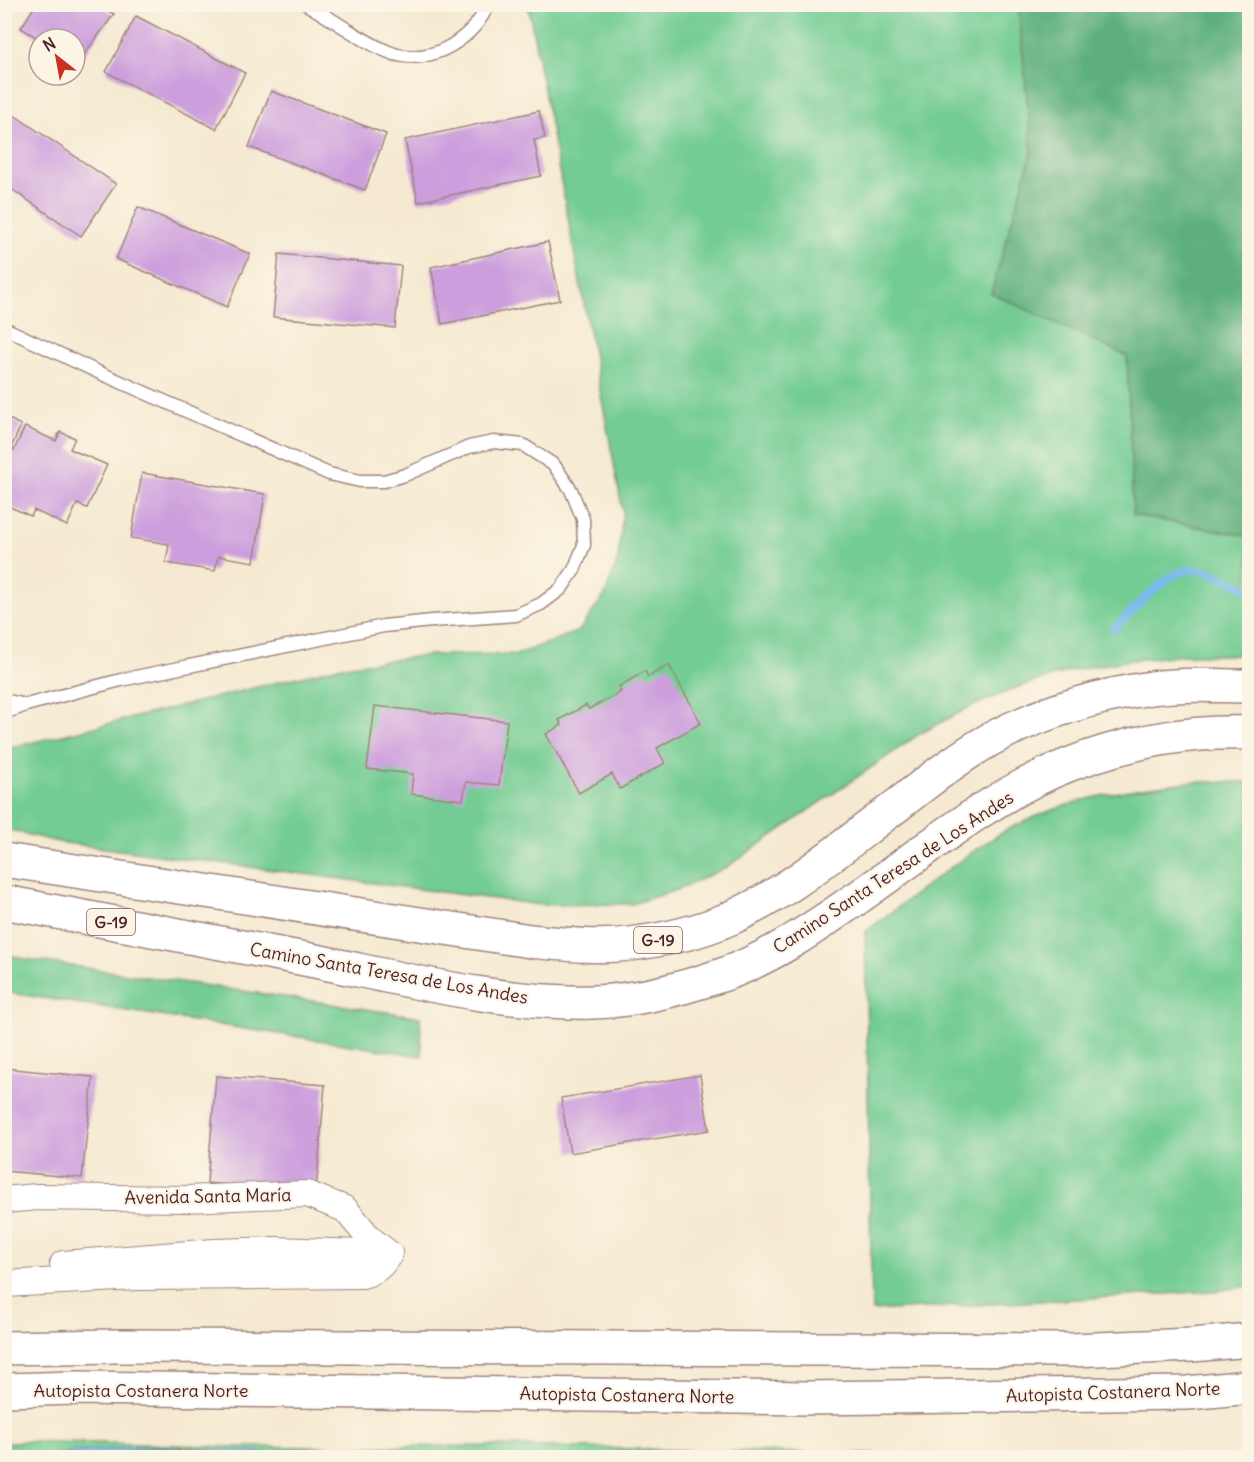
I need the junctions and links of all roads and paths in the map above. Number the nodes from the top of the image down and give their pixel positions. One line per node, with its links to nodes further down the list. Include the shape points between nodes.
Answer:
1 (306, 4): 2 (lane, via 396,54 420,56 461,40 476,26)
2 (488, 4)
3 (4, 328): 6 (lane, via 329,474 360,481 405,476 469,447 494,442 523,445 554,465 571,490 583,519 584,545 561,589 516,615 373,628 121,680)
4 (1250, 686): 9 (main road, G-19, via 1147,689 1083,703 1021,725 957,761 799,878 727,920 692,932 628,945 530,941)
5 (4, 700): 6 (lane)
6 (26, 705): 7 (lane)
7 (4, 713)
8 (1250, 732): 10 (main road, Camino Santa Teresa de Los Andes / G-19, via 1185,735 1138,743 1066,766 1000,800 807,932 764,957 693,985 628,999 562,1002 479,993)
9 (4, 860)
10 (4, 902)
11 (4, 1200): 12 (street, Avenida Santa María, via 306,1194 345,1209 370,1239)
12 (389, 1254): 13 (street, via 214,1252); 14 (street, via 378,1268 362,1275 138,1277)
13 (4, 1272)
14 (4, 1284)
15 (1250, 1340): 16 (main road, via 1072,1350)
16 (4, 1348)
17 (1250, 1387): 19 (main road, Autopista Costanera Norte)
18 (4, 1390): 19 (main road, Autopista Costanera Norte, via 807,1398)
19 (1187, 1393): 20 (main road)
20 (1250, 1395)

